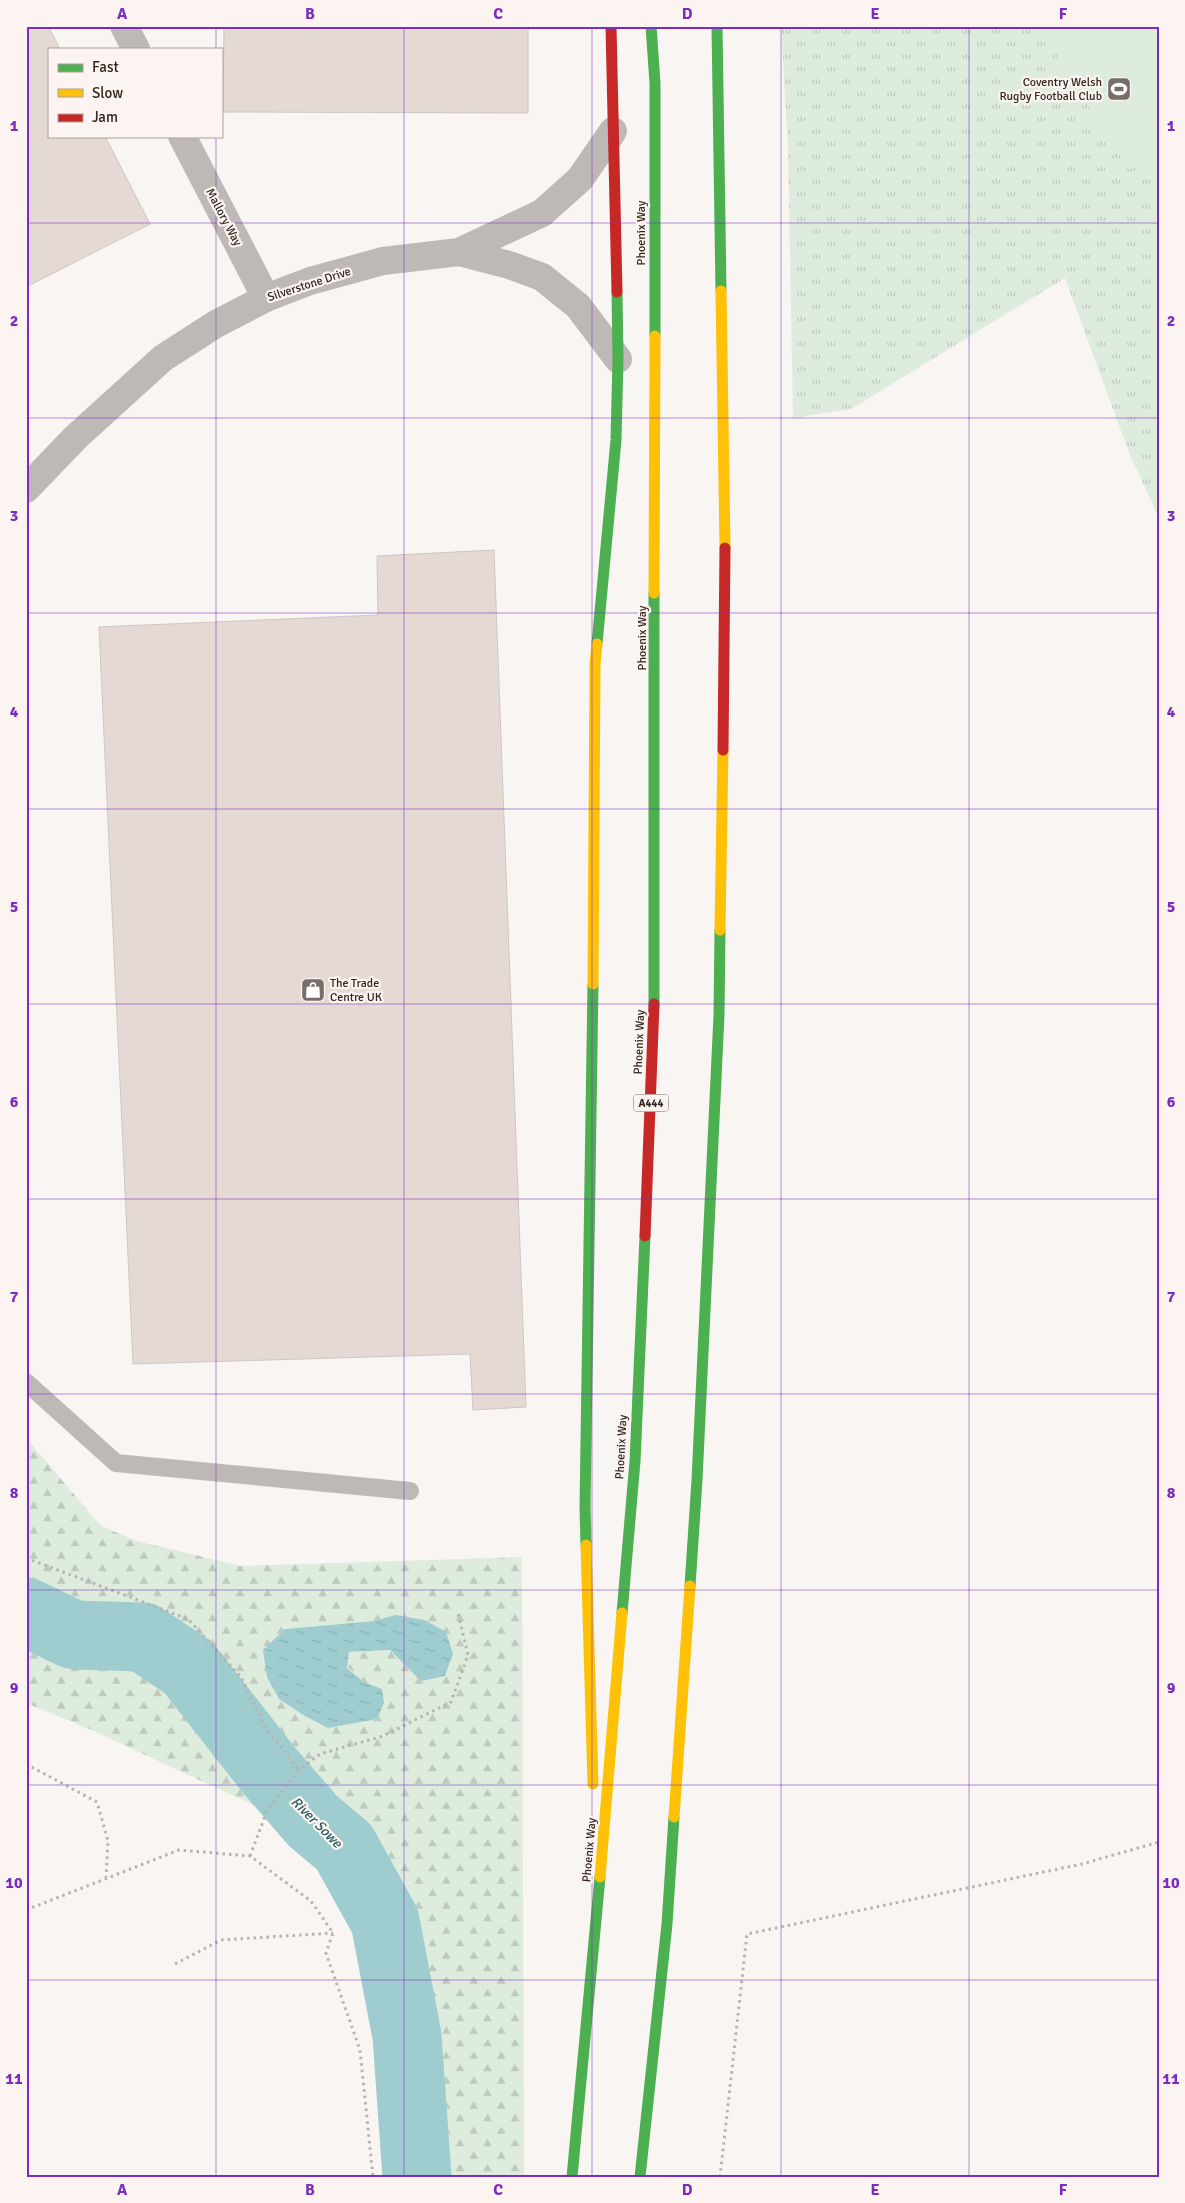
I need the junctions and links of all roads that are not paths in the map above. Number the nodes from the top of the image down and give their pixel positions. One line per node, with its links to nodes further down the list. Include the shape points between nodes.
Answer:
1 (124, 26): 5 (street)
2 (611, 26): 6 (highway)
3 (651, 26): 14 (highway, Phoenix Way / A444, via 655,93 654,1015 635,1461)
4 (717, 26): 16 (highway, via 726,581 719,1015 697,1480 667,1924)
5 (135, 48)
6 (613, 131): 8 (street, via 580,179 542,213); 10 (highway)
7 (183, 138): 9 (street, Mallory Way)
8 (459, 252): 9 (street, Silverstone Drive, via 383,261 310,281); 10 (street, Silverstone Drive, via 542,277 578,306)
9 (266, 298): 11 (street, Silverstone Drive, via 216,324 163,358 76,437)
10 (618, 359): 14 (highway, via 616,440 595,664 593,1076 585,1508)
11 (26, 488)
12 (26, 1382): 13 (lane, via 116,1463)
13 (410, 1491)
14 (597, 1915): 15 (highway, Phoenix Way / A444)
15 (572, 2177)
16 (640, 2177)

